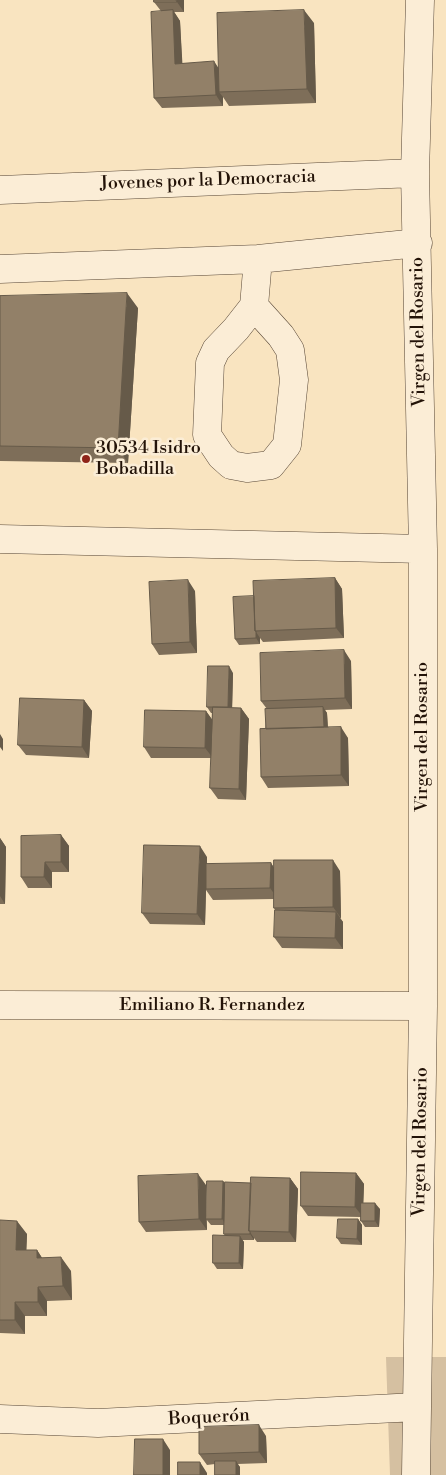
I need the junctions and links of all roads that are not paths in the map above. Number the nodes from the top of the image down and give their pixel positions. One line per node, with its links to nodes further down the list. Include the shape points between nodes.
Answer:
1 (420, 0): 2 (street, Virgen del Rosario)
2 (416, 173): 3 (street, Jovenes por la Democracia); 4 (street, Virgen del Rosario)
3 (0, 190)
4 (418, 243): 5 (street); 9 (street, Virgen del Rosario)
5 (258, 259): 6 (street); 7 (street)
6 (0, 269)
7 (254, 306): 7 (street, via 216,350 210,363 207,435 220,456 231,465 247,468 271,464 287,445 294,380 290,350)
8 (0, 539): 9 (street)
9 (423, 550): 11 (street, Virgen del Rosario)
10 (0, 1005): 11 (street, Emiliano R. Fernandez)
11 (423, 1006): 12 (street, Virgen del Rosario)
12 (417, 1407): 13 (street, Boquerón, via 98,1423); 14 (street, Virgen del Rosario)
13 (0, 1419)
14 (416, 1475)

